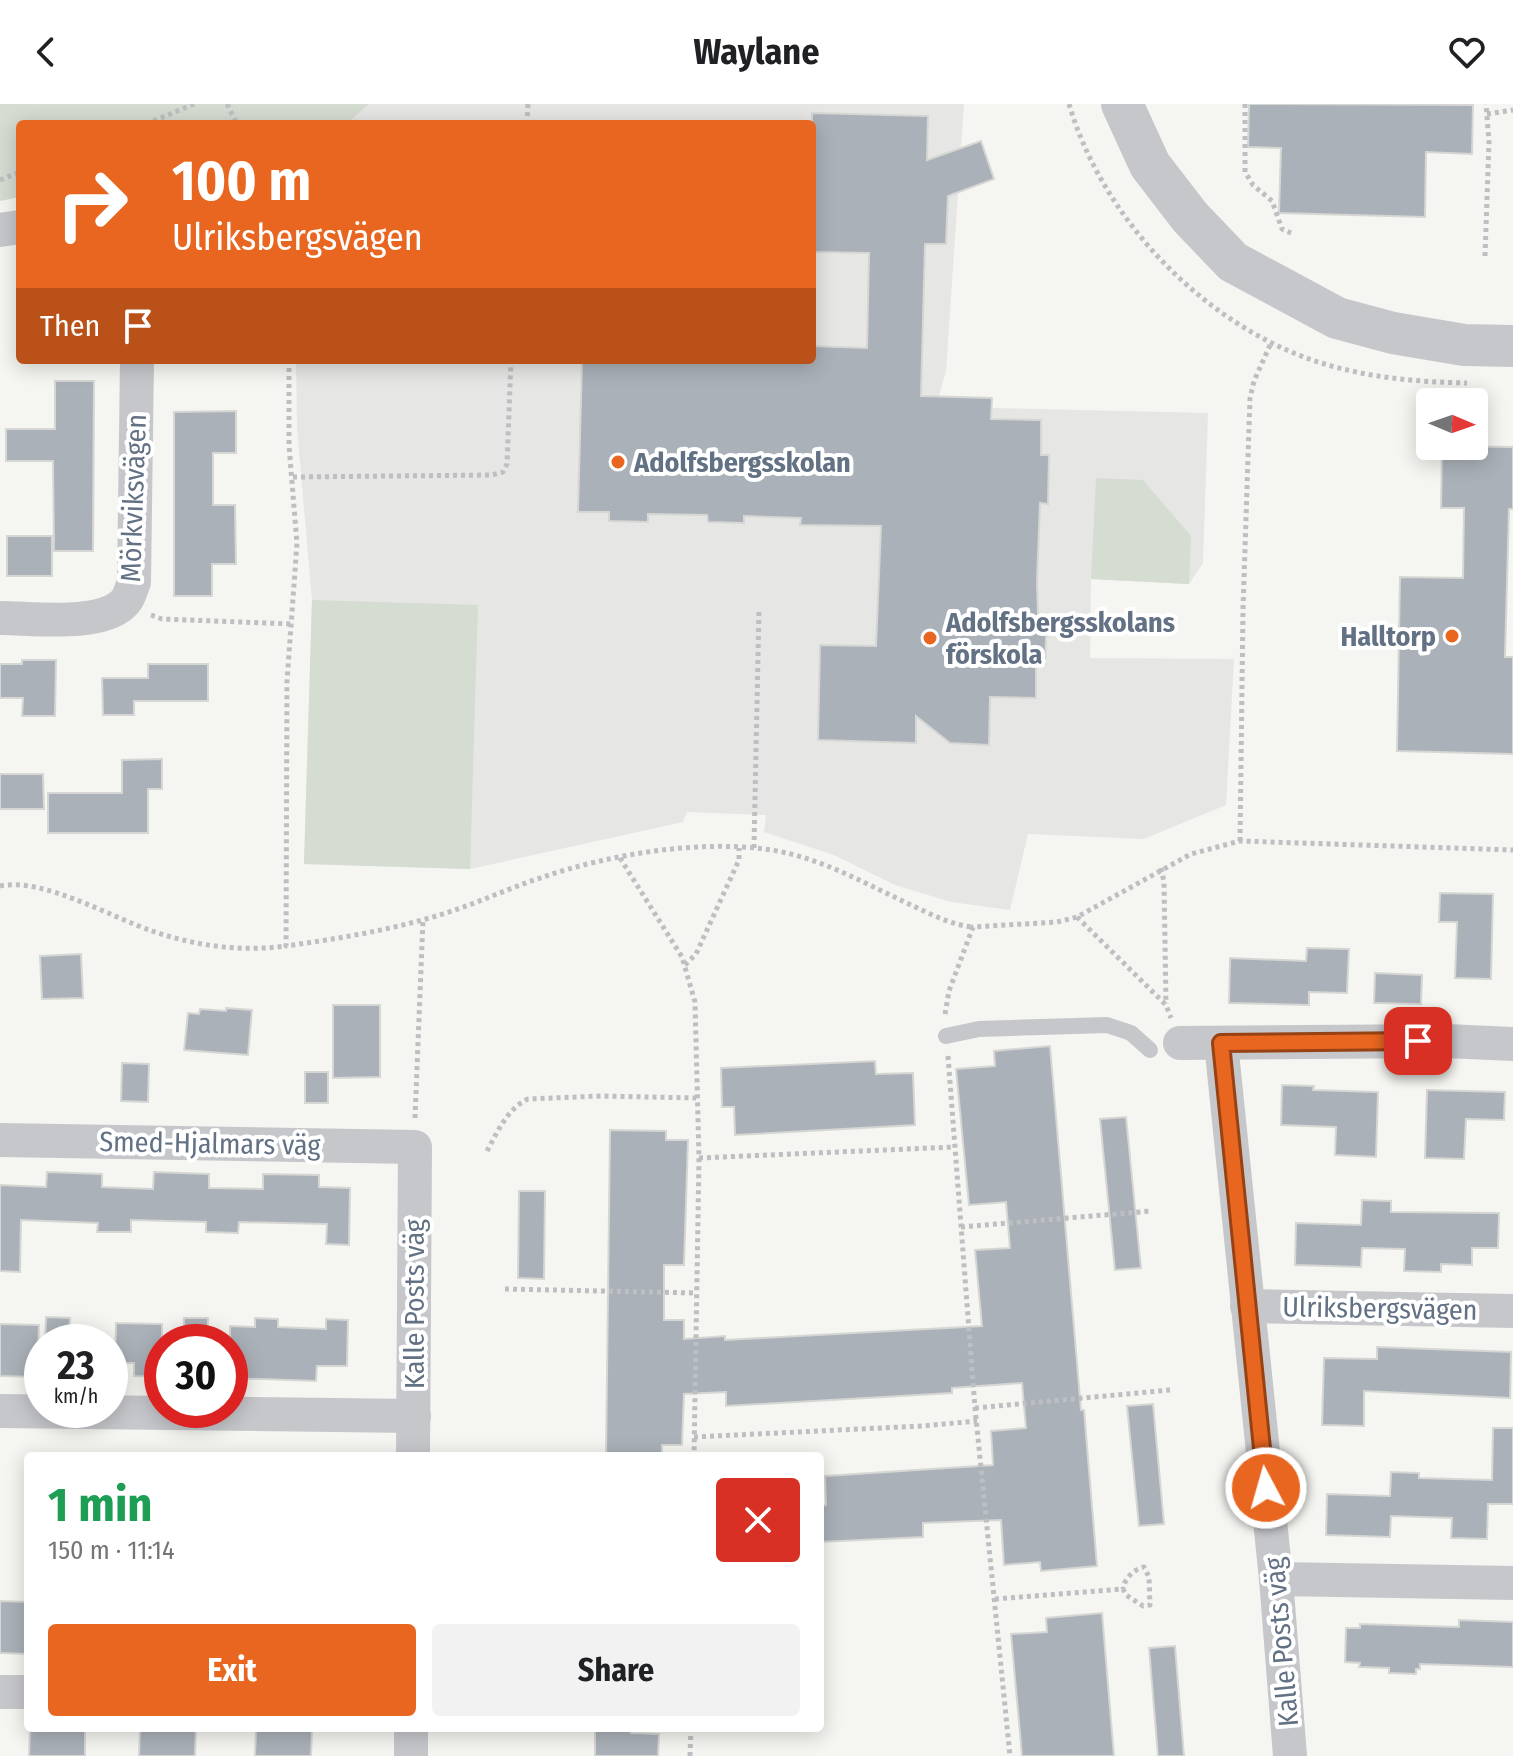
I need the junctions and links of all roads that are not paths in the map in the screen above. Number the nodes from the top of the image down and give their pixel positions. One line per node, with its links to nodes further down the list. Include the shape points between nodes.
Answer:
1 (1122, 104): 2 (street, via 1150,165 1233,262 1337,318 1464,345)
2 (1513, 346)
3 (137, 364): 4 (street, Mörkviksvägen, via 134,582 126,602 110,614)
4 (0, 618)
5 (946, 1036): 8 (lane, via 979,1029 1107,1025)
6 (1221, 1043): 7 (street); 8 (street); 11 (street, Kalle Posts väg)
7 (1513, 1044)
8 (1165, 1046)
9 (414, 1138): 10 (street, Smed-Hjalmars väg, via 415,1147); 14 (street, Kalle Posts väg)
10 (0, 1140)
11 (1247, 1306): 12 (street, Ulriksbergsvägen); 16 (street, Kalle Posts väg)
12 (1513, 1311)
13 (0, 1411): 14 (street)
14 (414, 1416): 15 (street, Kalle Posts väg)
15 (413, 1452)
16 (1276, 1579): 17 (street); 22 (street, Kalle Posts väg)
17 (1513, 1583)
18 (0, 1692): 19 (street)
19 (24, 1692)
20 (411, 1732): 21 (street)
21 (411, 1756)
22 (1290, 1756)

